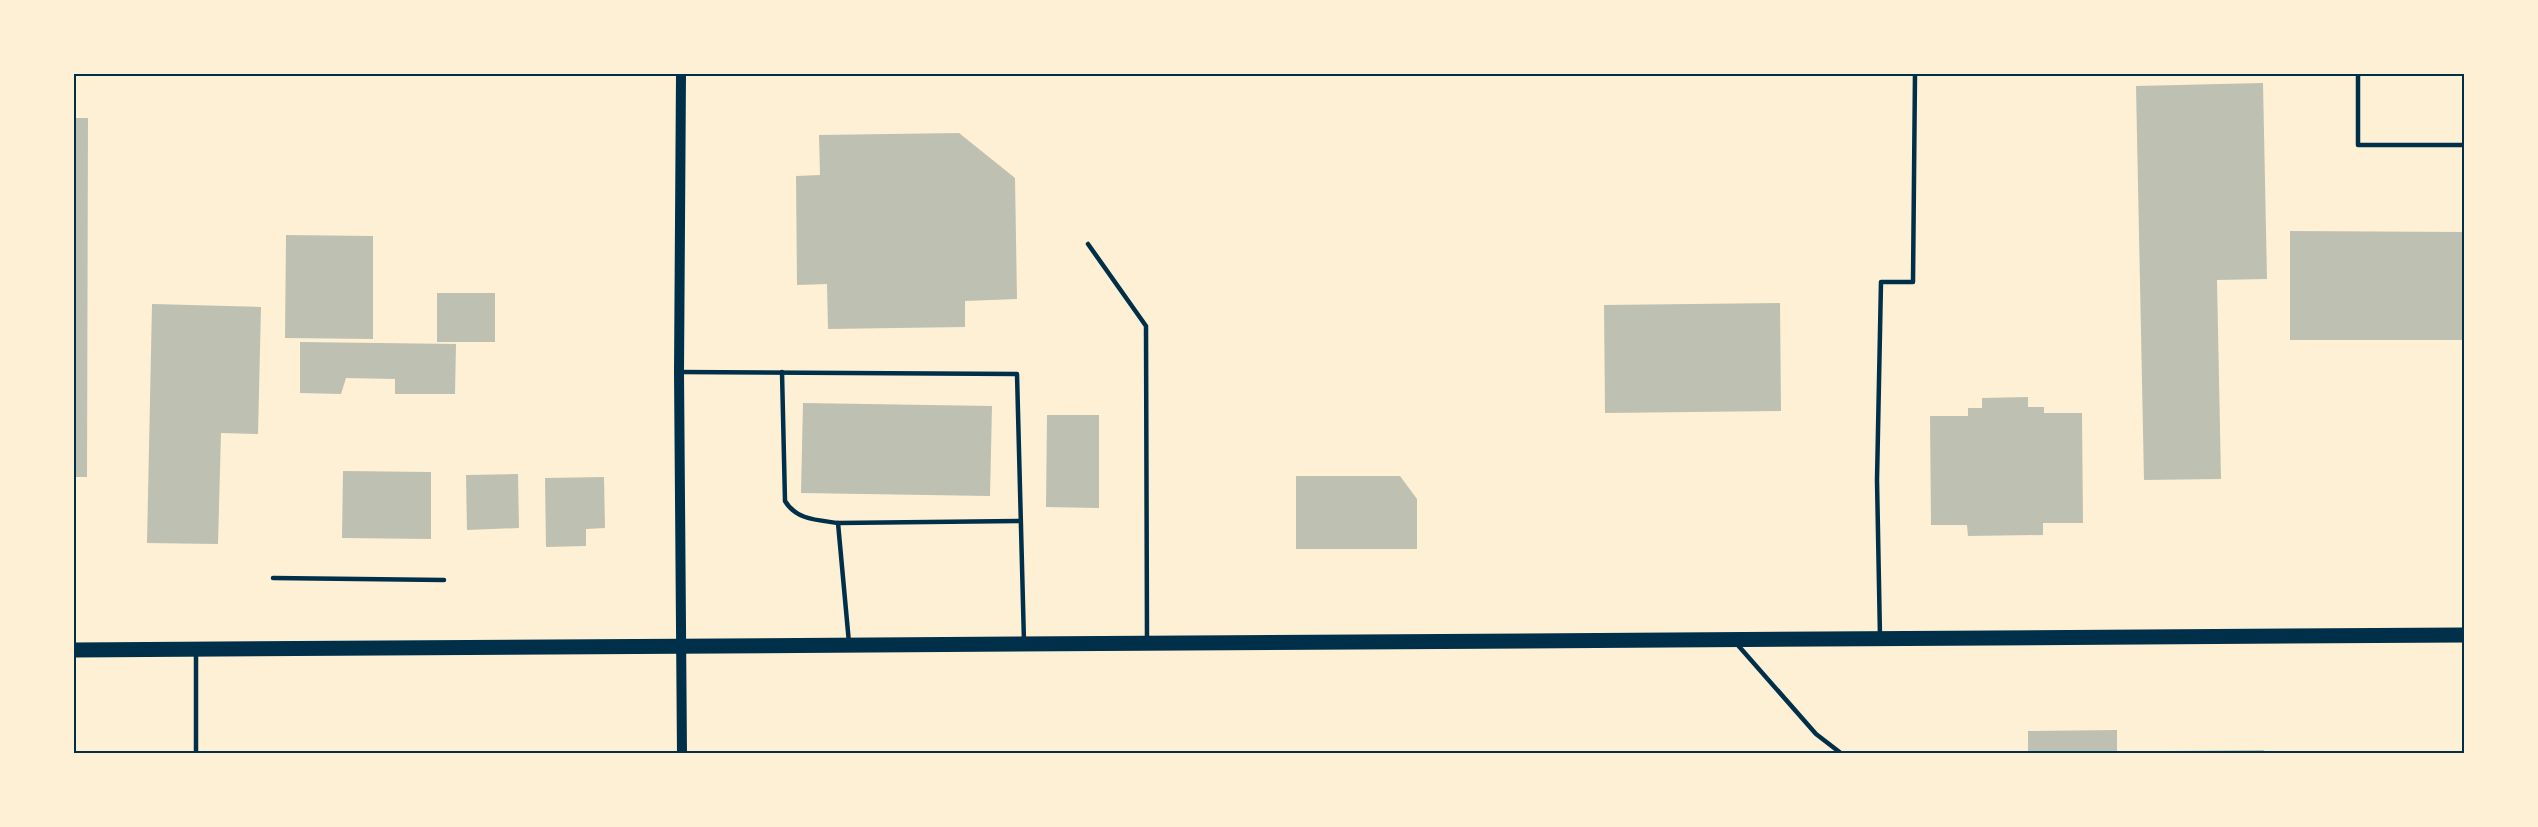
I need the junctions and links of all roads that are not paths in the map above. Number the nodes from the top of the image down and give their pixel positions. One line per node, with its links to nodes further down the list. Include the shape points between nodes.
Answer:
1 (681, 74): 6 (street)
2 (1915, 74): 14 (lane, via 1913,282 1881,282 1877,480)
3 (2358, 74): 4 (lane, via 2358,145)
4 (2464, 145)
5 (1088, 244): 15 (lane, via 1146,326)
6 (679, 372): 7 (lane); 17 (street)
7 (782, 372): 8 (lane, via 1017,374); 9 (lane, via 785,501 791,511 805,518)
8 (1020, 521): 9 (lane); 16 (lane)
9 (838, 523): 18 (lane)
10 (273, 579): 11 (lane)
11 (444, 580)
12 (2464, 635): 14 (main road)
13 (1732, 638): 14 (main road); 15 (main road); 23 (lane, via 1816,735)
14 (1880, 640)
15 (1147, 644): 16 (main road)
16 (1024, 645): 18 (main road)
17 (682, 646): 18 (main road); 19 (main road); 22 (street)
18 (849, 646)
19 (196, 649): 20 (main road); 21 (lane)
20 (74, 650)
21 (196, 753)
22 (682, 753)
23 (1842, 753)

